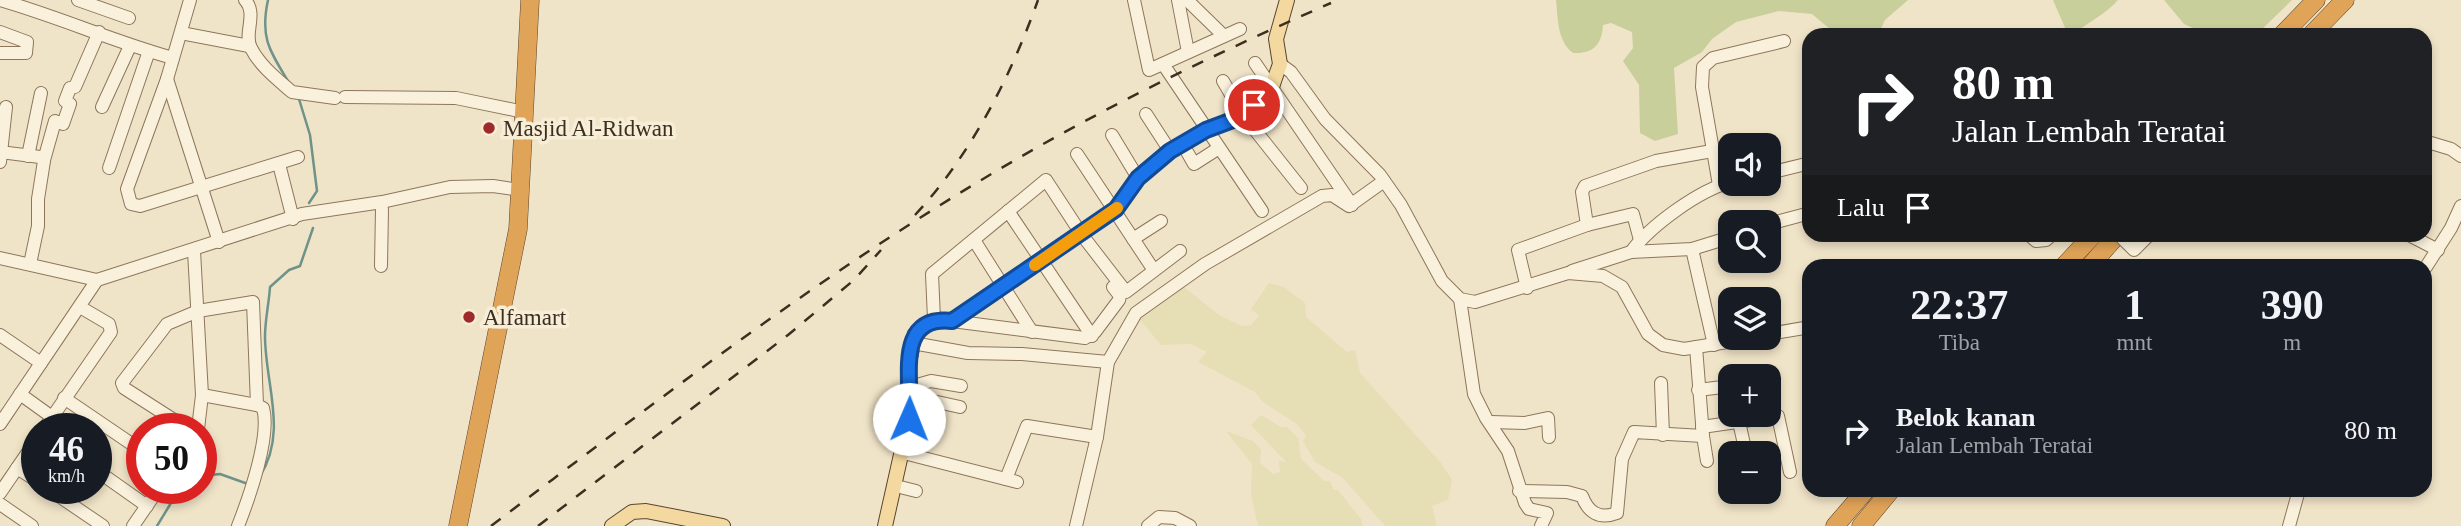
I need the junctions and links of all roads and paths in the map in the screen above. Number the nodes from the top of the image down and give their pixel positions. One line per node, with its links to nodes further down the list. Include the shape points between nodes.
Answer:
1 (0, 0): 18 (street)
2 (78, 0): 12 (street)
3 (190, 0): 19 (street)
4 (245, 0): 23 (street, via 251,11)
5 (530, 0): 37 (highway)
6 (1135, 0): 29 (street, via 1149,70)
7 (1178, 0): 25 (street)
8 (1187, 0): 20 (street)
9 (1287, 0): 30 (main road, via 1276,39)
10 (2316, 0): 14 (highway)
11 (2344, 0): 15 (highway)
12 (106, 4): 13 (street)
13 (129, 18)
14 (2289, 28)
15 (2318, 28)
16 (1240, 29): 20 (street)
17 (0, 32): 26 (street, via 27,42 26,53)
18 (99, 32): 22 (street); 51 (street, via 75,87 70,88 63,124 55,121)
19 (181, 33): 23 (street); 27 (street)
20 (1224, 36): 25 (street)
21 (1784, 41): 45 (street, via 1706,61 1702,87)
22 (130, 46): 24 (street); 36 (street)
23 (249, 46): 37 (street, via 268,74 297,94 456,98)
24 (149, 51): 27 (street); 55 (street)
25 (1188, 52): 29 (street)
26 (0, 53)
27 (173, 58): 31 (street)
28 (1255, 63): 33 (street)
29 (1163, 64): 40 (street)
30 (1280, 64): 33 (main road); 58 (street)
31 (167, 79): 59 (street); 59 (street, via 127,194 131,204 140,206)
32 (1223, 81): 39 (street)
33 (1272, 87): 39 (main road); 63 (street)
34 (41, 93): 48 (street)
35 (6, 107): 47 (street)
36 (102, 107)
37 (524, 112): 62 (highway)
38 (1146, 114): 43 (street)
39 (1243, 115): 40 (main road); 60 (street)
40 (1206, 130): 43 (main road); 44 (street)
41 (1112, 135): 57 (street)
42 (2432, 143): 49 (street)
43 (1176, 147): 44 (street, via 1194,164); 57 (main road)
44 (1219, 148): 68 (street)
45 (1712, 151): 54 (street); 73 (street, via 1656,162 1585,186)
46 (1077, 154): 66 (street)
47 (1, 156): 48 (street)
48 (28, 156): 51 (street)
49 (2461, 156)
50 (298, 157): 52 (street)
51 (44, 160): 95 (street)
52 (279, 164): 59 (street); 70 (street)
53 (1802, 165): 56 (street)
54 (1718, 166)
55 (109, 168)
56 (1781, 170)
57 (1138, 178): 66 (main road)
58 (1384, 181): 63 (street); 102 (street, via 1441,281)
59 (202, 188): 84 (street)
60 (1301, 188)
61 (1718, 188): 77 (street, via 1687,204)
62 (514, 190): 65 (street, via 451,193); 70 (street, via 450,187); 162 (highway, via 512,265)
63 (1352, 205): 116 (street, via 1332,195 1322,196 1205,264 1136,313)
64 (2461, 206): 87 (street)
65 (382, 209): 70 (street); 96 (street)
66 (1116, 209): 74 (main road); 75 (street)
67 (1009, 211): 74 (street, via 1046,180); 76 (street); 94 (street)
68 (1262, 211)
69 (1802, 215): 72 (street)
70 (293, 219): 84 (street)
71 (1161, 221): 75 (street)
72 (1781, 221)
73 (1587, 225): 77 (street, via 1633,214); 101 (street, via 1518,250)
74 (1079, 236): 94 (main road); 97 (street, via 1130,297); 111 (street, via 1120,296)
75 (1133, 239): 97 (street)
76 (974, 240): 100 (street); 105 (street, via 932,274)
77 (1640, 240): 89 (street)
78 (1718, 241): 85 (street)
79 (2086, 242): 91 (highway)
80 (2111, 242): 92 (highway)
81 (2126, 242): 82 (street, bridge, via 2134,250)
82 (2142, 242)
83 (2422, 242): 87 (street)
84 (219, 243): 88 (street)
85 (1692, 249): 89 (street); 114 (street)
86 (1180, 250): 97 (street)
87 (2438, 250): 93 (street)
88 (194, 251): 99 (street); 104 (street)
89 (1631, 252): 98 (street)
90 (0, 258): 95 (street)
91 (2071, 259)
92 (2096, 259)
93 (2432, 259)
94 (1042, 260): 100 (main road); 111 (street)
95 (30, 264): 99 (street)
96 (381, 266)
97 (1153, 269)
98 (1568, 273): 101 (street); 115 (street, via 1611,278 1629,296 1654,341 1673,348)
99 (97, 280): 103 (street)
100 (1004, 286): 106 (main road); 108 (street)
101 (1527, 288): 102 (street, via 1475,302)
102 (1460, 299): 132 (street, via 1474,394)
103 (80, 307): 117 (street); 125 (street, via 109,324 111,332)
104 (198, 311): 124 (street); 126 (street, via 253,302); 130 (street, via 161,330 122,383)
105 (934, 319): 106 (main road); 112 (main road, via 918,330)
106 (952, 321): 108 (street)
107 (1802, 328): 109 (street)
108 (1032, 332): 111 (street)
109 (1781, 332)
110 (0, 335): 117 (street)
111 (1091, 336)
112 (913, 343): 116 (street, via 968,353); 122 (main road)
113 (1718, 344): 114 (street)
114 (1714, 345): 115 (street)
115 (1696, 348): 121 (street)
116 (1108, 362): 138 (street)
117 (41, 363): 123 (street)
118 (1661, 383): 137 (street)
119 (961, 386): 122 (street, via 931,381)
120 (1718, 388): 121 (street)
121 (1699, 390): 136 (street)
122 (910, 391): 127 (street); 141 (main road)
123 (20, 394): 128 (street); 133 (street)
124 (202, 395): 126 (street); 131 (street)
125 (64, 398): 129 (street); 140 (street)
126 (257, 405): 161 (street, via 263,408 266,428)
127 (960, 407)
128 (46, 413)
129 (55, 413)
130 (163, 413)
131 (200, 413)
132 (1491, 422): 139 (street, via 1548,418); 150 (street, via 1508,451)
133 (0, 424)
134 (1720, 427): 136 (street)
135 (1780, 427): 146 (street)
136 (1702, 432): 137 (street); 142 (street)
137 (1663, 435): 150 (street, via 1638,430 1631,436 1622,459 1619,510 1614,515 1595,514 1586,508 1581,495)
138 (1097, 437): 141 (street, via 1027,426 1012,481); 166 (street)
139 (1549, 437)
140 (126, 440)
141 (904, 453): 148 (main road)
142 (1707, 461)
143 (21, 462): 144 (street)
144 (17, 468): 145 (street); 151 (street)
145 (21, 471)
146 (1790, 472)
147 (112, 481): 157 (street)
148 (896, 485): 149 (street); 165 (main road)
149 (916, 491)
150 (1519, 491): 169 (street, via 1529,509 1547,513)
151 (0, 493)
152 (1860, 497): 170 (highway)
153 (1885, 497): 171 (highway)
154 (2297, 497): 172 (street)
155 (0, 504): 158 (street)
156 (71, 504): 159 (street)
157 (147, 506): 160 (street)
158 (32, 526)
159 (103, 526)
160 (133, 526)
161 (238, 526)
162 (458, 526)
163 (612, 526): 164 (main road, via 632,512 646,510)
164 (723, 526)
165 (885, 526)
166 (1076, 526)
167 (1148, 526): 168 (street, via 1159,517 1175,518)
168 (1190, 526)
169 (1541, 526)
170 (1835, 526)
171 (1861, 526)
172 (2289, 526)

